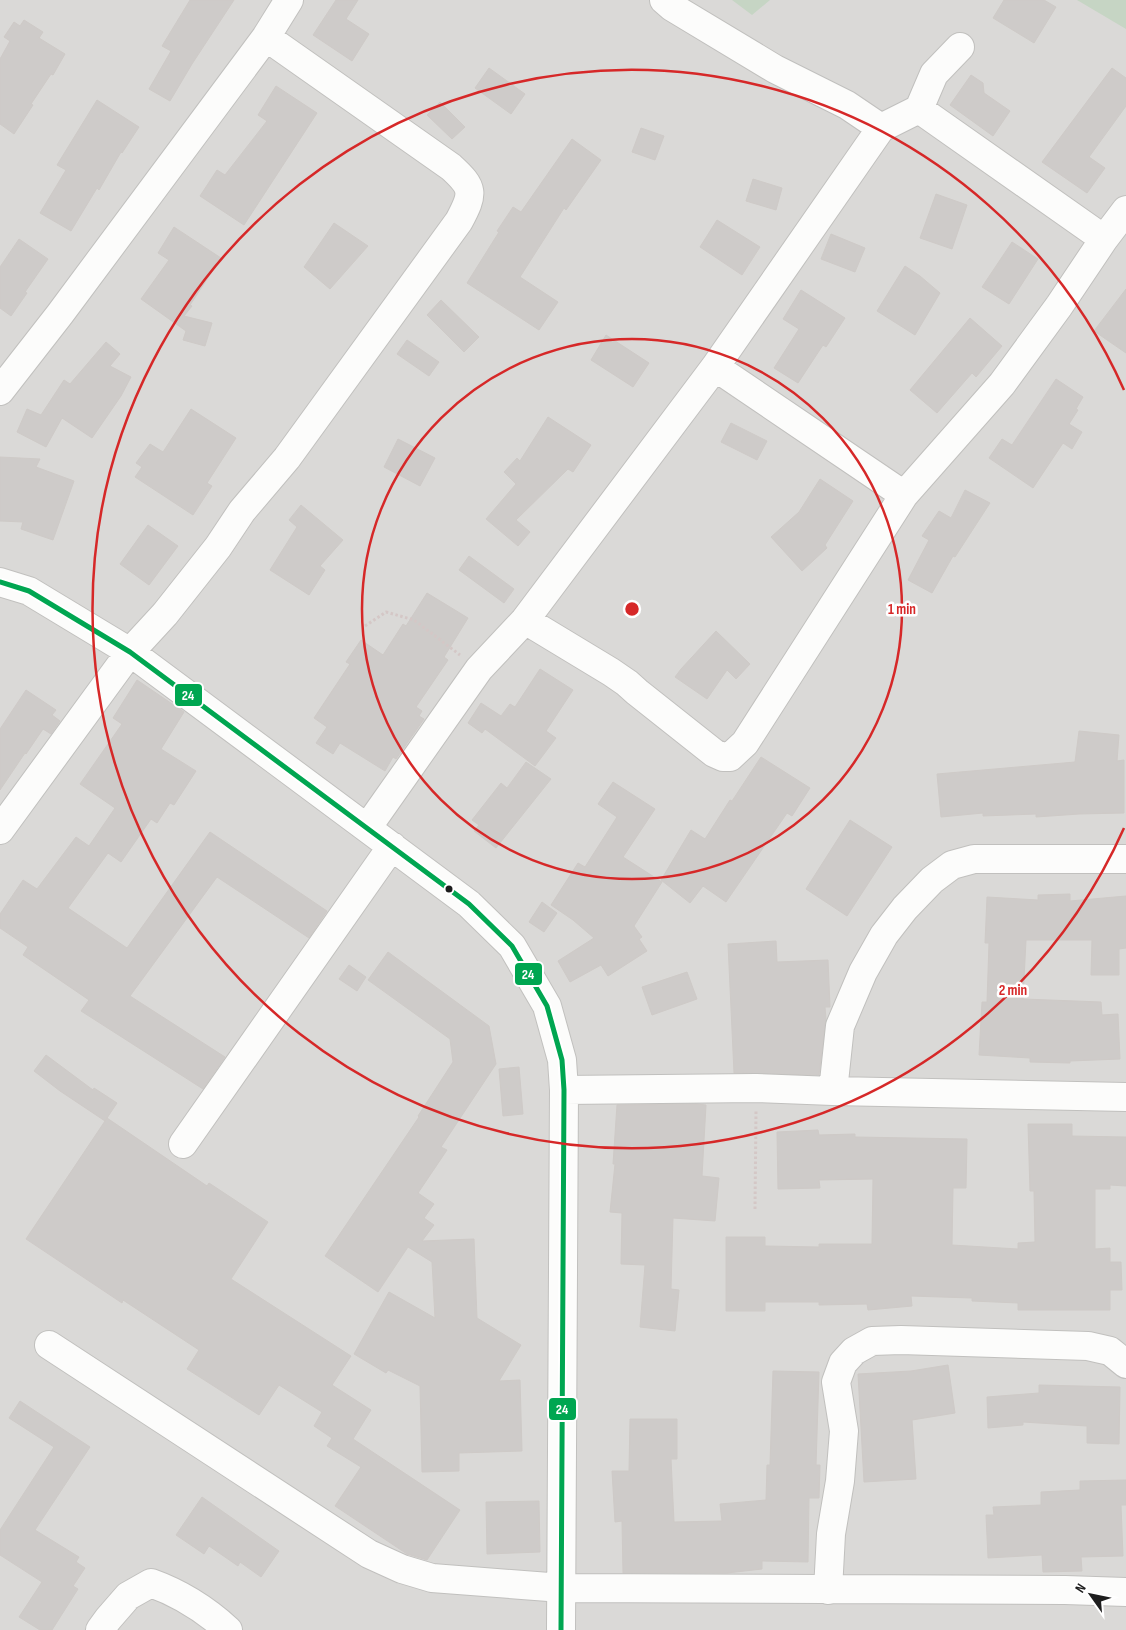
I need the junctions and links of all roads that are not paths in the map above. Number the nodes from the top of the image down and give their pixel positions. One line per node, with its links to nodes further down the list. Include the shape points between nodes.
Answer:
1 (289, 0): 3 (street)
2 (664, 0): 6 (street, via 774,70 838,100)
3 (266, 37): 10 (street); 14 (street, via 451,167 466,182 470,193 459,220 287,458 242,511 165,614)
4 (960, 46): 5 (street, via 934,74)
5 (919, 109): 6 (street); 8 (street)
6 (881, 128): 9 (street)
7 (1126, 210): 8 (street)
8 (1104, 239): 11 (street, via 1002,384)
9 (715, 367): 11 (street); 13 (street)
10 (0, 391)
11 (904, 495): 13 (street, via 745,743 730,757 714,753 611,672)
12 (0, 582): 14 (street, via 29,590)
13 (525, 620): 15 (street, via 479,669)
14 (130, 652): 15 (street); 16 (street)
15 (367, 828): 17 (street)
16 (0, 830)
17 (392, 846): 19 (street, via 469,904 512,946 547,1006 562,1060); 22 (street)
18 (1126, 860): 20 (street, via 974,859 952,865 932,880 884,934 863,972 840,1026)
19 (564, 1090): 20 (street, via 756,1088); 25 (street)
20 (833, 1091): 21 (street)
21 (1126, 1096)
22 (183, 1144)
23 (49, 1345): 25 (street, via 377,1558 432,1578)
24 (1126, 1364): 26 (street, via 1110,1351 1088,1346 901,1340 872,1341 854,1351 843,1363 836,1382 844,1431 831,1534)
25 (562, 1588): 26 (street); 30 (street)
26 (828, 1590): 27 (street)
27 (1126, 1592)
28 (100, 1630): 29 (street, via 128,1596 151,1583 172,1590)
29 (228, 1630)
30 (562, 1630)

